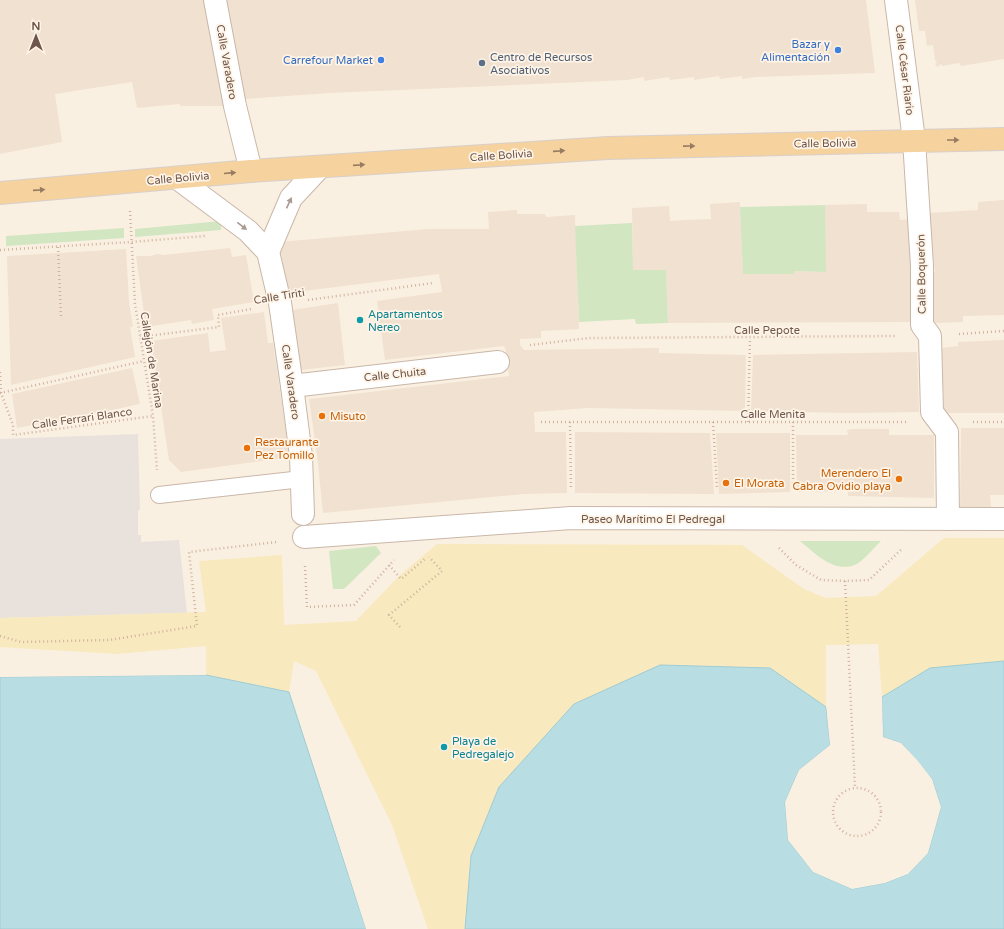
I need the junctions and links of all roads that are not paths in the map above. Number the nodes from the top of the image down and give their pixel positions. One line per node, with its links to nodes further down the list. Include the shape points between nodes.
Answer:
1 (215, 0): 6 (street, Calle Varadero, via 235,106)
2 (896, 0): 3 (street, Calle César Riario)
3 (914, 140): 4 (main road, Calle Bolivia, one-way to 4); 5 (main road, Calle Bolivia, one-way to 3, via 608,148); 15 (street, Calle Boquerón, via 922,266 922,325 930,336 932,412 947,432)
4 (1004, 140)
5 (319, 168): 6 (main road, Calle Bolivia); 9 (street, one-way to 5, via 291,198)
6 (251, 171): 7 (main road, Calle Bolivia, one-way to 6)
7 (177, 178): 8 (main road, Calle Bolivia, one-way to 7); 9 (street, one-way to 9, via 248,231)
8 (0, 193)
9 (268, 252): 11 (street, Calle Varadero, via 280,303)
10 (498, 362): 11 (street, Calle Chuita)
11 (292, 386): 12 (street, Calle Varadero)
12 (302, 478): 13 (lane); 14 (street, Calle Varadero)
13 (158, 495)
14 (303, 514)
15 (940, 519): 16 (street, Paseo Marítimo El Pedregal); 17 (street, Paseo Marítimo El Pedregal, via 572,518)
16 (1004, 519)
17 (304, 537)

